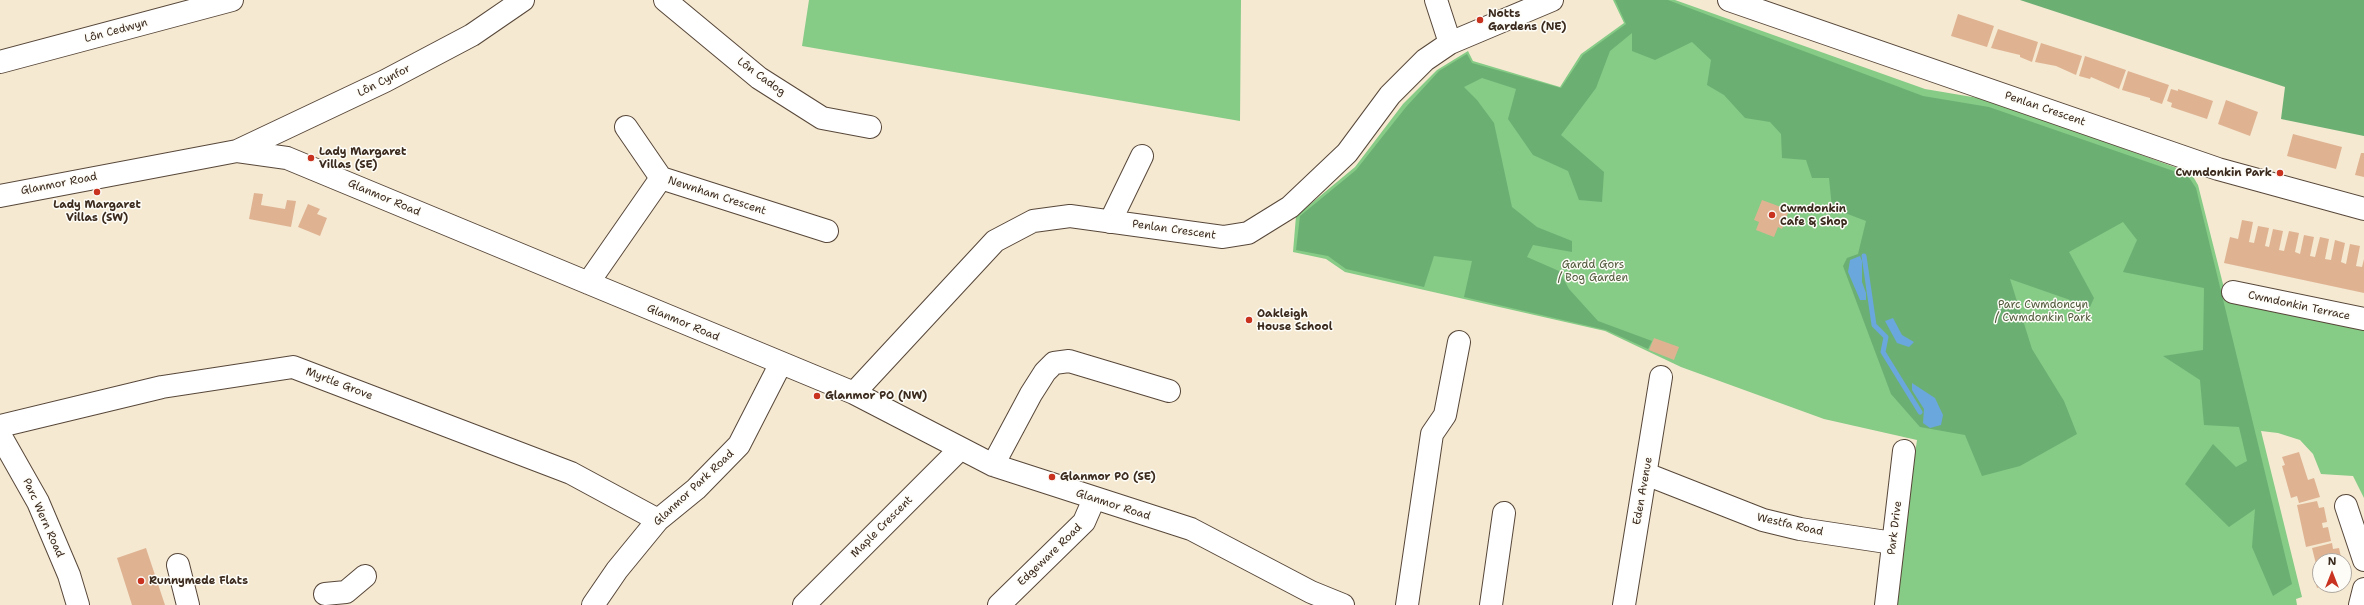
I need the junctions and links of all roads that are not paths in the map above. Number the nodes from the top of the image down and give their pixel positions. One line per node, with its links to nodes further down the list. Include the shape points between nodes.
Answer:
1 (232, 0): 8 (street, Lôn Cedwyn)
2 (523, 0): 11 (street, Lôn Cynfor, via 472,35 385,82)
3 (665, 0): 10 (street, Lôn Cadog, via 759,78 822,118)
4 (1436, 0): 7 (street)
5 (1552, 0): 7 (street, Penlan Crescent)
6 (1729, 0): 15 (street, Penlan Crescent, via 2218,169)
7 (1450, 43): 16 (street, Penlan Crescent, via 1425,60 1390,95 1347,153 1290,207 1248,233 1223,237)
8 (0, 62)
9 (626, 127): 13 (street)
10 (870, 127)
11 (237, 151): 14 (street, Glanmor Road); 18 (street, Glanmor Road, via 287,158)
12 (1142, 156): 16 (street)
13 (661, 178): 17 (street, Newnham Crescent); 18 (street, Newnham Crescent)
14 (0, 196)
15 (2364, 210)
16 (1110, 222): 25 (street, Penlan Crescent, via 1070,216 1033,221 995,241)
17 (827, 231)
18 (588, 283): 22 (street, Glanmor Road)
19 (2233, 292): 20 (street, Cwmdonkin Terrace)
20 (2364, 319)
21 (1459, 342): 48 (street, via 1446,415 1432,434)
22 (781, 363): 25 (street, Glanmor Road); 35 (street, Glanmor Park Road, via 740,445 696,489)
23 (1661, 376): 31 (street, Eden Avenue)
24 (1169, 391): 30 (street, via 1069,361 1054,363 1038,383)
25 (854, 393): 28 (street, Glanmor Road)
26 (0, 426): 35 (street, Myrtle Grove, via 162,387 293,367 571,473)
27 (0, 435): 44 (street, Parc Wern Road, via 38,502)
28 (960, 449): 30 (street, Glanmor Road); 46 (street, Maple Crescent)
29 (1904, 451): 36 (street, Park Drive)
30 (993, 465): 32 (street, Glanmor Road)
31 (1646, 474): 36 (street, Westfa Road, via 1763,520 1800,529); 50 (street, Eden Avenue)
32 (1094, 499): 43 (street, Edgeware Road, via 1084,522); 47 (street, Glanmor Road, via 1191,529 1311,592)
33 (2346, 506): 37 (street)
34 (1504, 513): 49 (street)
35 (658, 520): 42 (street, Glanmor Park Road)
36 (1893, 543): 51 (street, Park Drive)
37 (2364, 560)
38 (178, 565): 45 (street)
39 (365, 576): 41 (street)
40 (2364, 589): 52 (street)
41 (341, 597)
42 (599, 602)
43 (1009, 602)
44 (78, 605)
45 (188, 605)
46 (804, 605)
47 (1343, 605)
48 (1407, 605)
49 (1491, 605)
50 (1624, 605)
51 (1886, 605)
52 (2360, 605)

